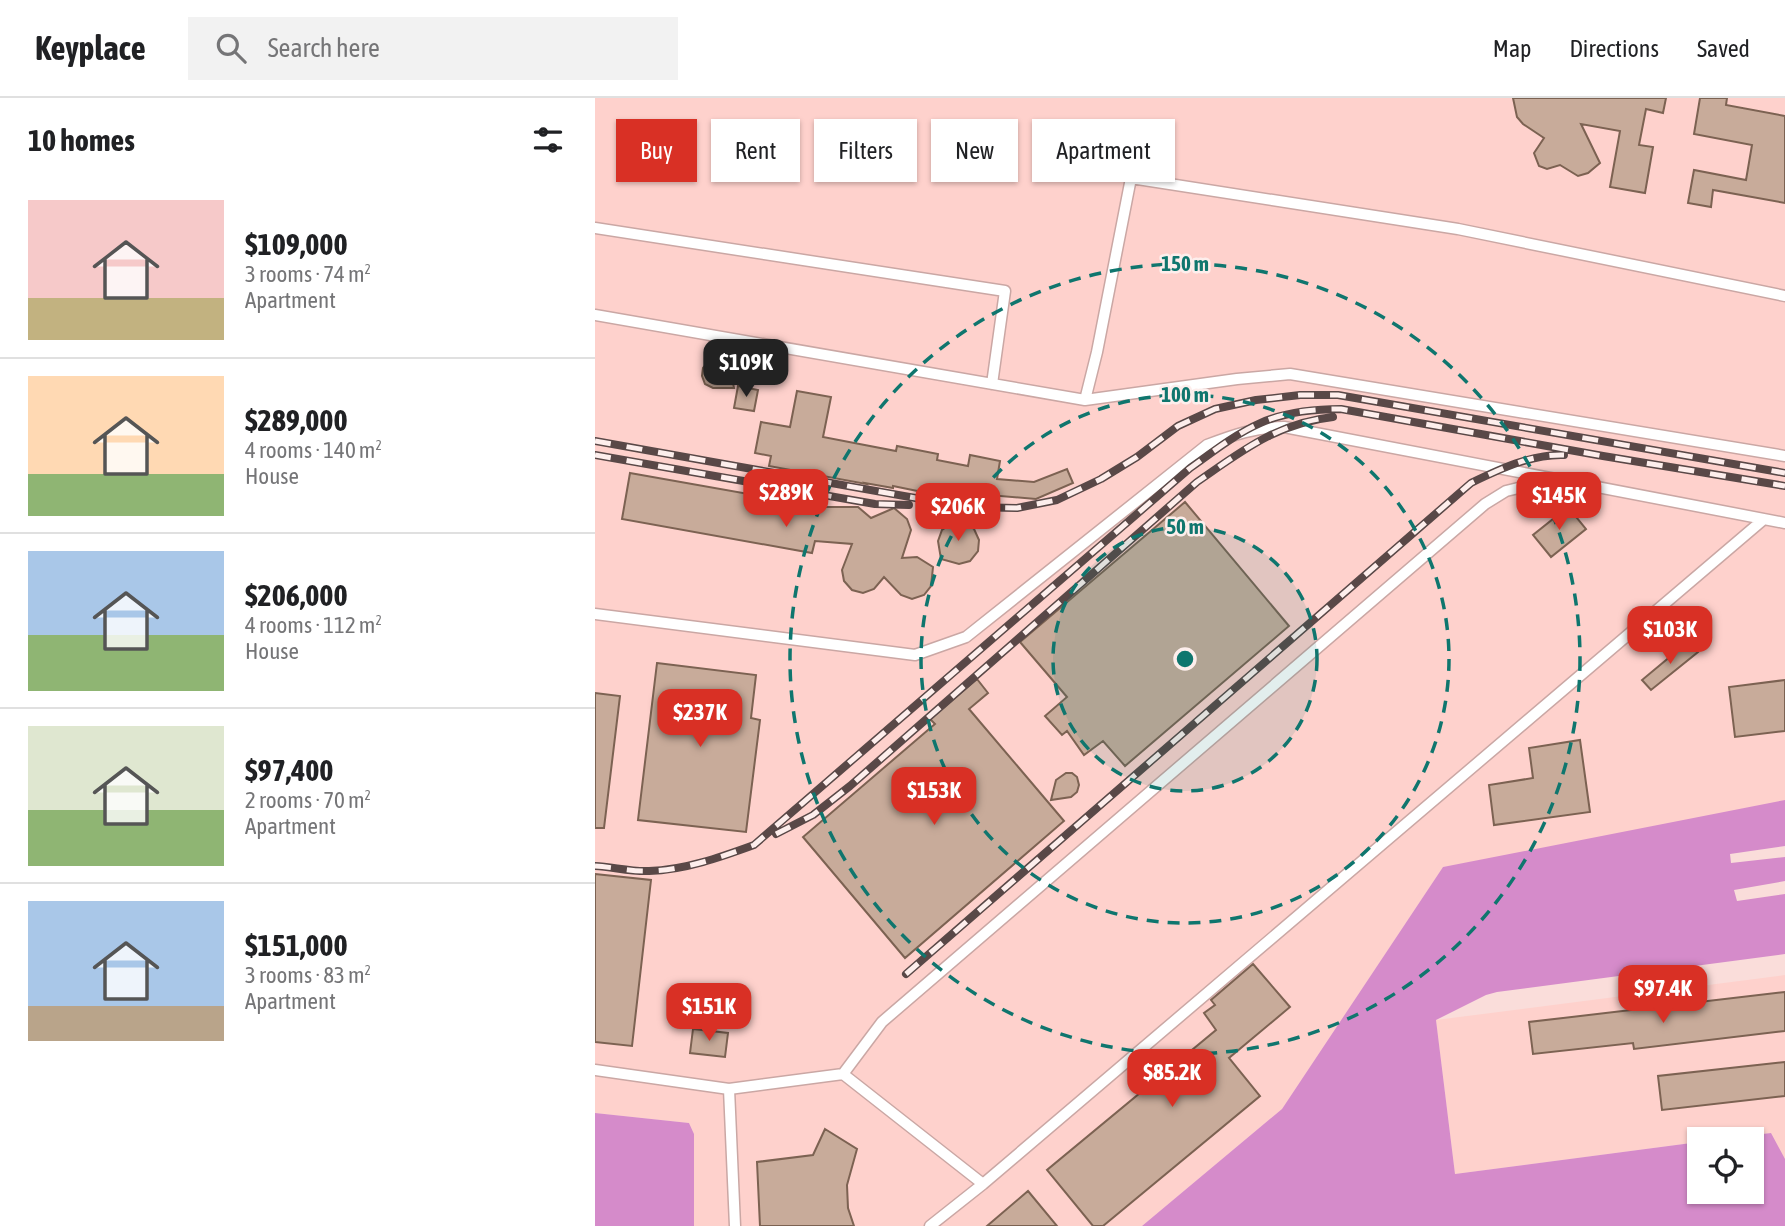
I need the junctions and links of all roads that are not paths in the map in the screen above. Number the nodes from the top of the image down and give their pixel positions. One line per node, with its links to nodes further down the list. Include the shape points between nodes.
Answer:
1 (595, 228): 4 (lane, via 1005,292)
2 (1785, 296): 5 (lane, via 1458,229 1131,178)
3 (595, 315): 4 (lane)
4 (992, 384): 5 (lane)
5 (1085, 400): 6 (lane, via 1290,374)
6 (1785, 456)
7 (1556, 480): 8 (lane); 10 (lane, via 1268,427 1207,445 966,637 915,655); 12 (lane, via 1506,491 1485,504 882,1022)
8 (1764, 519): 9 (lane); 14 (lane)
9 (1785, 523)
10 (595, 614)
11 (595, 1070): 13 (lane)
12 (843, 1074): 13 (lane); 14 (lane)
13 (729, 1089): 15 (lane)
14 (983, 1184): 16 (lane)
15 (735, 1226)
16 (930, 1226)

